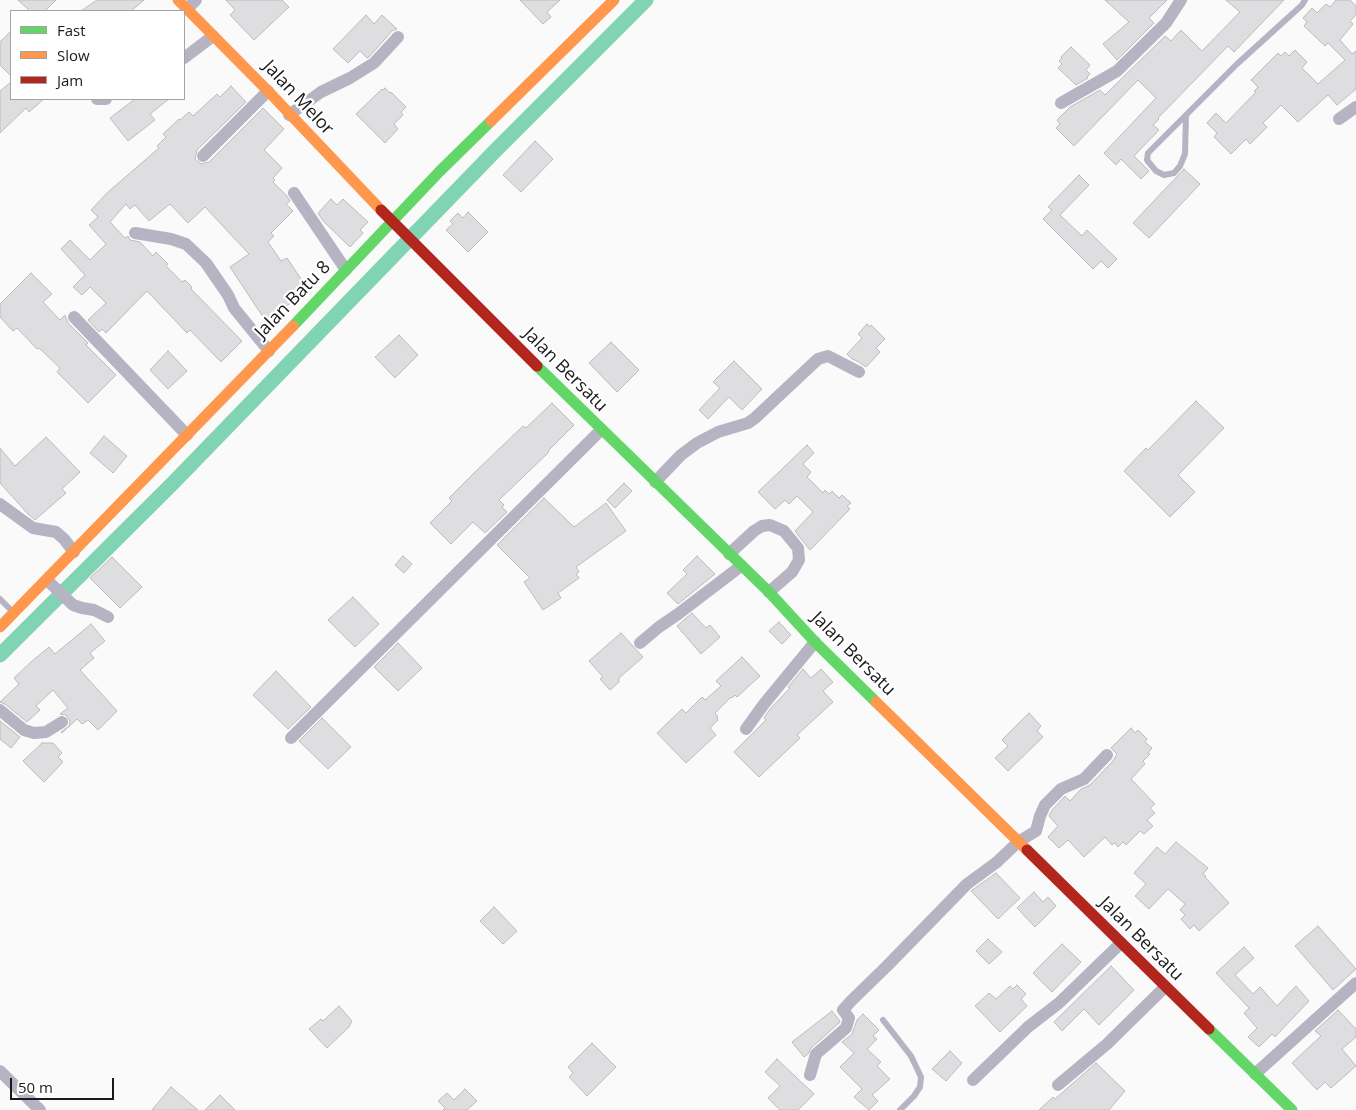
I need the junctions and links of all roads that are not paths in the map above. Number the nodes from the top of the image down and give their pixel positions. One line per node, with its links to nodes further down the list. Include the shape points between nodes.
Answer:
1 (196, 0): 5 (street)
2 (614, 0): 17 (street, Jalan Batu 8, via 440,171)
3 (1181, 0): 10 (street, via 1166,23 1117,71)
4 (1305, 0): 13 (lane)
5 (182, 4): 6 (street, Jalan Melor)
6 (213, 36): 8 (street); 9 (street, Jalan Melor)
7 (398, 37): 12 (street, via 374,63 321,92)
8 (185, 57)
9 (268, 92): 12 (street, Jalan Melor); 15 (street)
10 (1061, 103)
11 (1356, 107): 14 (street)
12 (289, 115): 17 (street, Jalan Melor)
13 (1186, 115): 13 (lane, via 1148,153 1147,160 1164,175 1174,173 1185,154)
14 (1338, 119)
15 (203, 156)
16 (294, 193): 19 (street)
17 (395, 226): 19 (street, Jalan Batu 8); 23 (street, Jalan Bersatu)
18 (135, 234): 21 (street, via 170,239 186,244 194,251 216,275 234,308)
19 (346, 270): 21 (street, Jalan Batu 8)
20 (74, 317): 24 (street)
21 (269, 352): 24 (street, Jalan Batu 8)
22 (859, 372): 25 (street, via 828,356 818,359 754,418 697,444)
23 (601, 430): 25 (street, Jalan Bersatu); 41 (street)
24 (188, 435): 27 (street, Jalan Batu 8)
25 (655, 482): 28 (street, Jalan Bersatu)
26 (0, 504): 27 (street, via 33,528 56,532)
27 (74, 552): 30 (street, Jalan Batu 8)
28 (729, 554): 29 (street, Jalan Bersatu); 31 (street, via 762,526 770,525 784,531 798,548 798,560 792,572)
29 (741, 566): 31 (street, Jalan Bersatu); 37 (street)
30 (52, 584): 33 (street, Jalan Batu 8); 34 (street, via 73,605)
31 (769, 592): 36 (street, Jalan Bersatu)
32 (0, 599): 33 (lane)
33 (14, 613): 35 (street, Jalan Batu 8)
34 (108, 617)
35 (0, 627)
36 (815, 642): 40 (street); 43 (street, Jalan Bersatu)
37 (640, 643)
38 (0, 710): 39 (street, via 24,730 34,733 46,732)
39 (62, 722)
40 (746, 730)
41 (291, 738)
42 (1107, 755): 43 (street, via 1084,779 1061,789 1046,805 1036,830)
43 (1018, 842): 44 (street, Jalan Bersatu); 50 (street, via 967,884 851,1001 843,1010 849,1018 846,1028 816,1054)
44 (1121, 943): 46 (street, Jalan Bersatu); 51 (street, via 1059,1004 1028,1027)
45 (1356, 983): 49 (street)
46 (1166, 987): 49 (street, Jalan Bersatu); 52 (street)
47 (883, 1020): 54 (lane, via 911,1056 920,1077 920,1087)
48 (0, 1071): 53 (street)
49 (1255, 1074): 55 (street, Jalan Bersatu)
50 (810, 1075)
51 (973, 1080)
52 (1058, 1085)
53 (40, 1110)
54 (900, 1110)
55 (1292, 1110)

